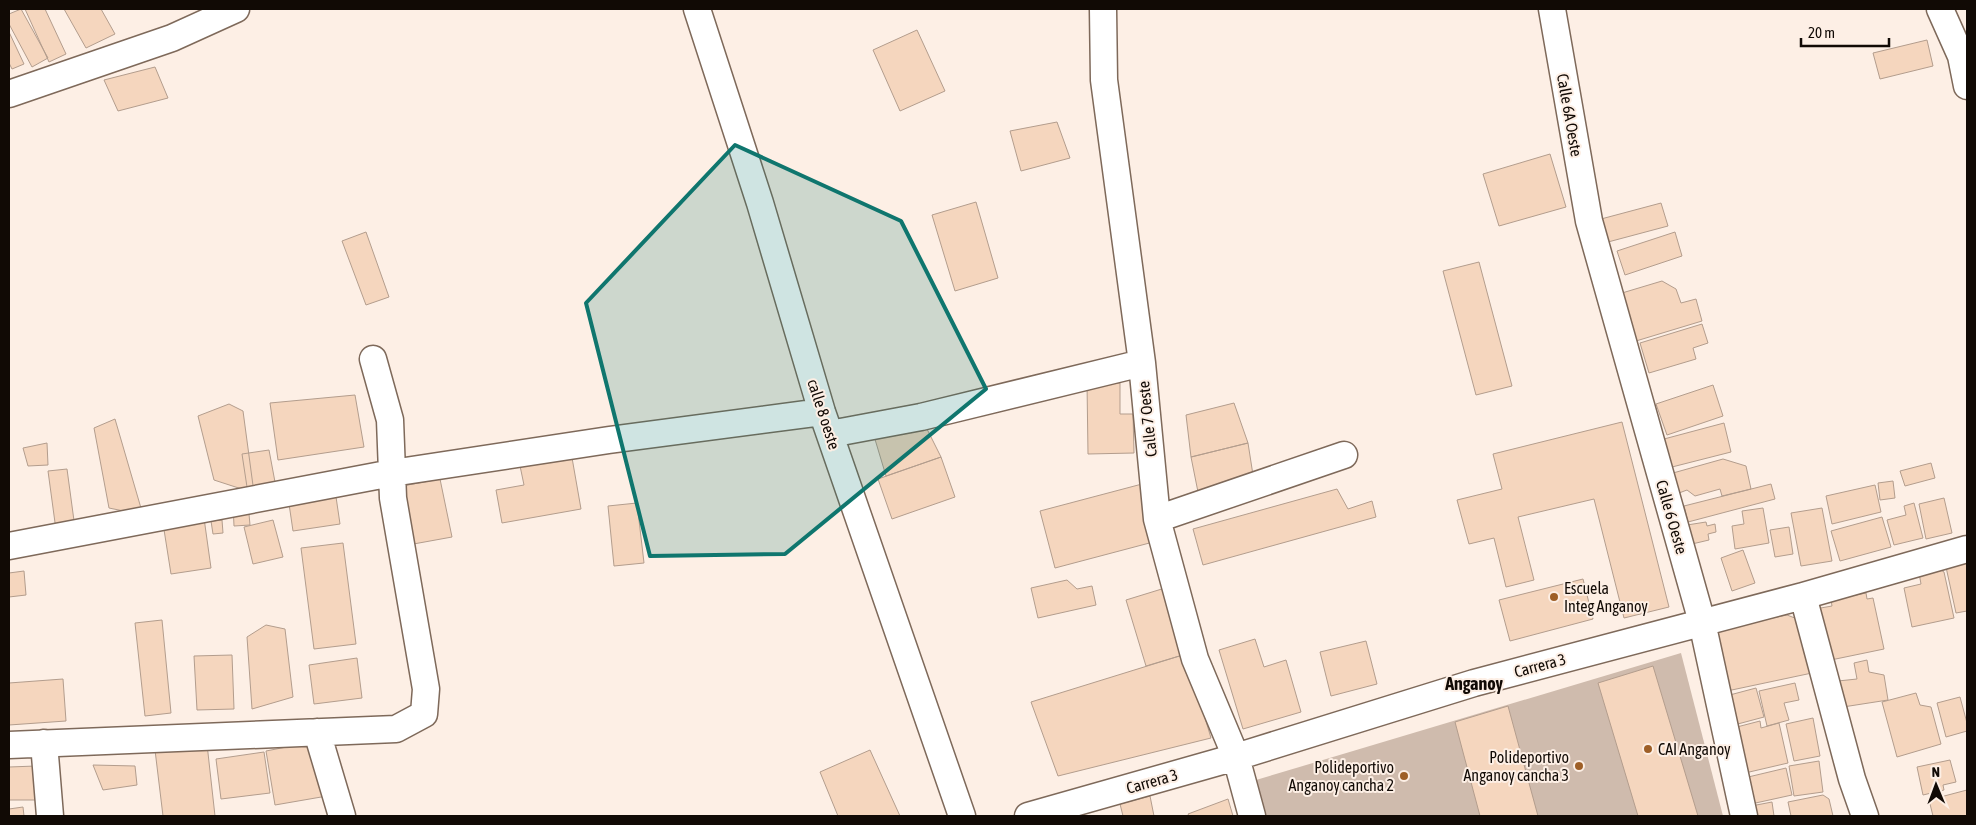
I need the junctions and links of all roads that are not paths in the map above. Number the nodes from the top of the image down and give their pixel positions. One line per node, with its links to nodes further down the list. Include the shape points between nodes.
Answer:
1 (236, 9): 7 (street, via 172,38)
2 (697, 9): 11 (street, calle 8 oeste)
3 (1103, 9): 10 (street, Calle 7 Oeste, via 1104,80)
4 (1552, 9): 8 (street, Calle 6A Oeste)
5 (1940, 9): 6 (street, via 1961,56)
6 (1967, 86)
7 (9, 94)
8 (1589, 221): 18 (street, Calle 6 Oeste)
9 (373, 359): 13 (street, via 390,420)
10 (1142, 363): 11 (street, via 921,418); 14 (street, Calle 7 Oeste)
11 (826, 423): 13 (street, via 619,439); 25 (street, calle 8 oeste)
12 (1344, 455): 14 (street)
13 (392, 473): 15 (street); 19 (street, via 392,498 426,688 424,714 396,729)
14 (1157, 519): 22 (street, Calle 7 Oeste, via 1195,659)
15 (9, 546)
16 (1967, 549): 17 (street, Carrera 3)
17 (1803, 596): 18 (street, Carrera 3); 29 (street)
18 (1702, 622): 22 (street, Carrera 3, via 1474,683); 28 (street, Calle 6 Oeste)
19 (317, 732): 20 (street); 24 (street)
20 (44, 743): 21 (street); 23 (street)
21 (9, 745)
22 (1236, 756): 26 (street, Carrera 3); 27 (street, Calle 7 Oeste)
23 (50, 816)
24 (342, 816)
25 (962, 816)
26 (1028, 816)
27 (1252, 816)
28 (1744, 816)
29 (1865, 816)

